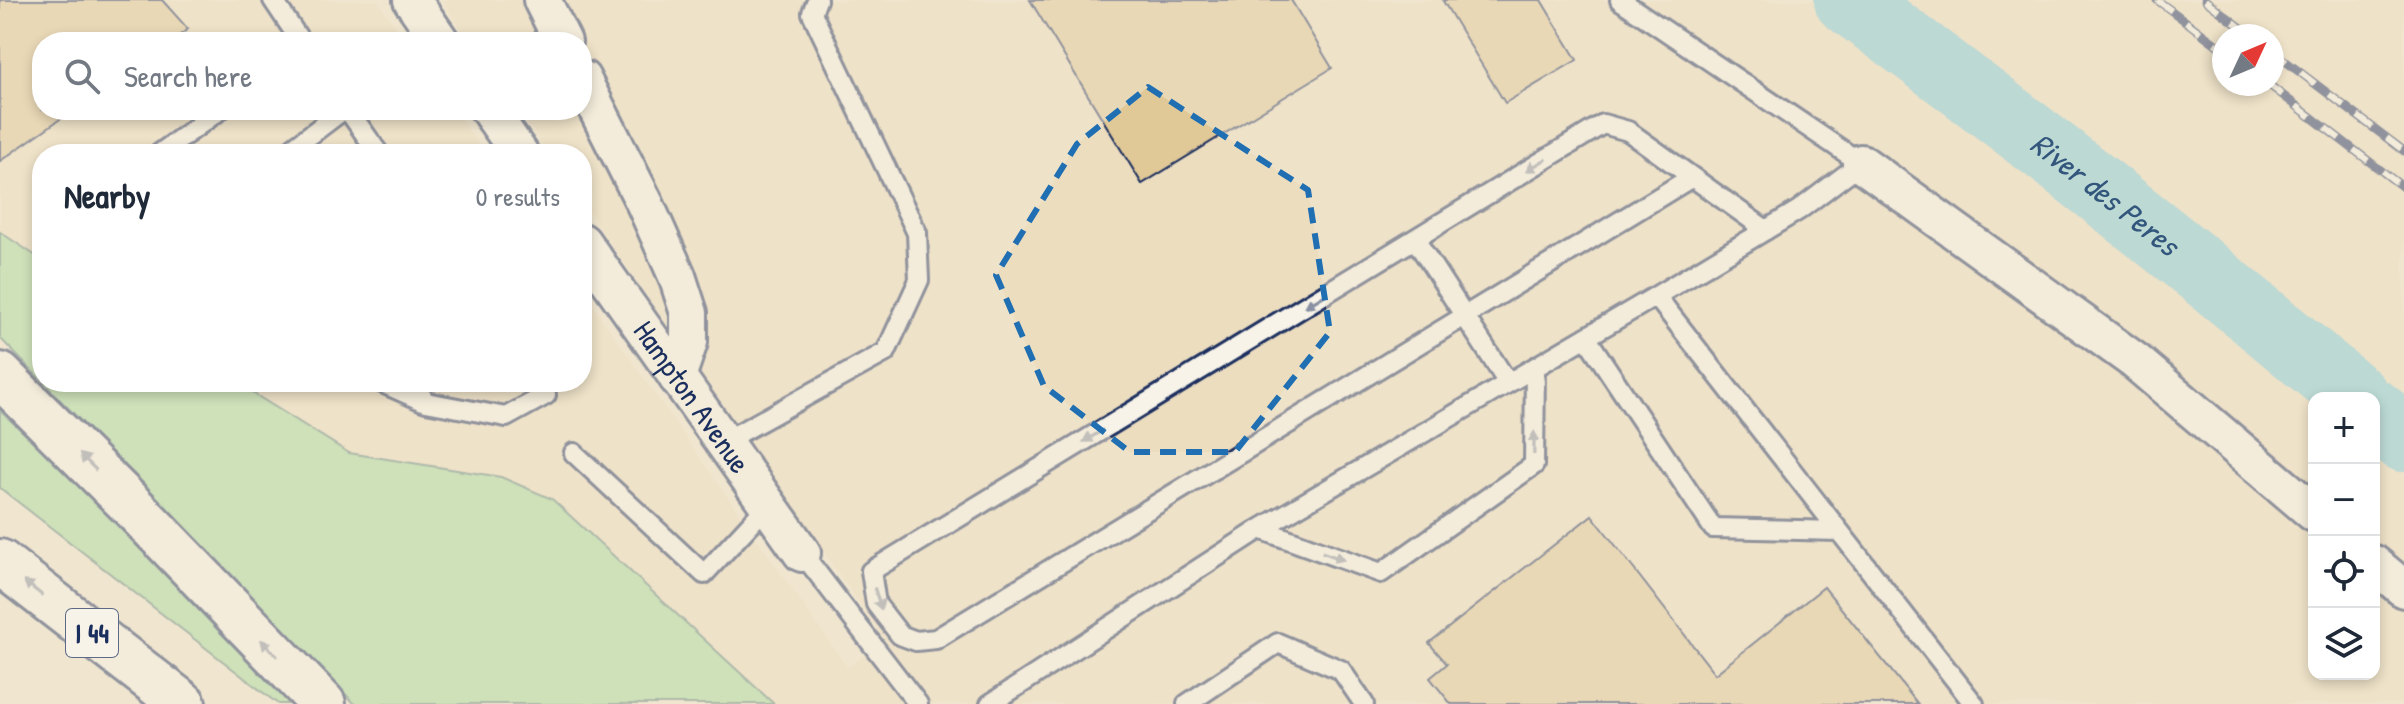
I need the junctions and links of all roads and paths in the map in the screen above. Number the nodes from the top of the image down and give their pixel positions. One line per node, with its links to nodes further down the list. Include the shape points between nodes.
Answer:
1 (273, 0): 6 (lane)
2 (412, 0): 7 (street)
3 (542, 0): 8 (street)
4 (817, 0): 34 (lane, via 812,13 917,233 919,280 886,352)
5 (1620, 0): 18 (lane)
6 (294, 32)
7 (434, 32)
8 (558, 32)
9 (592, 99): 28 (street, via 645,204 689,313 689,342)
10 (206, 120): 14 (lane)
11 (332, 120): 15 (lane)
12 (354, 120): 16 (lane)
13 (496, 120): 17 (street)
14 (173, 144)
15 (299, 144)
16 (372, 144)
17 (513, 144)
18 (1861, 163): 20 (lane); 37 (street, via 2135,361)
19 (1692, 177): 20 (lane); 21 (lane, one-way to 21, via 1628,131 1603,124); 24 (lane)
20 (1766, 230): 23 (lane)
21 (1415, 239): 24 (lane); 24 (lane, one-way to 24, via 871,571 876,604 900,635 916,641 936,639)
22 (592, 256): 28 (street, Hampton Avenue)
23 (1656, 296): 25 (lane); 39 (lane)
24 (1464, 316): 29 (lane)
25 (1586, 337): 26 (lane); 39 (lane, via 1713,528)
26 (1535, 367): 29 (lane); 38 (lane, one-way to 26, via 1381,573 1534,465)
27 (0, 375): 45 (highway, one-way to 27)
28 (677, 377): 34 (street, Hampton Avenue)
29 (1508, 383): 38 (lane)
30 (403, 392): 33 (lane)
31 (418, 392): 33 (lane)
32 (544, 392): 33 (lane, via 506,417)
33 (426, 402)
34 (723, 442): 36 (street, Hampton Avenue)
35 (574, 453): 36 (lane, via 704,574)
36 (768, 505): 40 (street, Hampton Avenue)
37 (2308, 508)
38 (1260, 529): 47 (lane)
39 (1839, 531): 50 (lane)
40 (802, 553): 46 (lane)
41 (0, 562): 44 (highway, I 44, one-way to 41)
42 (2380, 569): 43 (street)
43 (2404, 589)
44 (183, 704)
45 (323, 704)
46 (918, 704)
47 (990, 704)
48 (1187, 704): 49 (lane, via 1278,643 1341,670)
49 (1364, 704)
50 (1974, 704)

